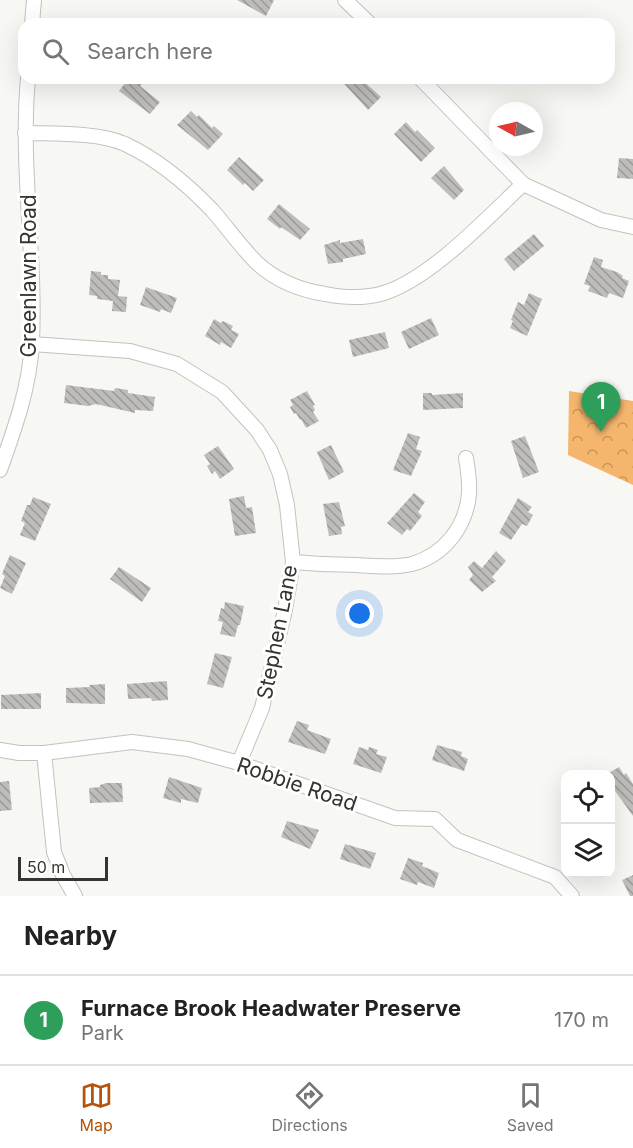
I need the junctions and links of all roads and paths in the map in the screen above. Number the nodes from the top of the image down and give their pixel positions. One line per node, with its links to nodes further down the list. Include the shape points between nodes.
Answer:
1 (34, 0): 3 (street)
2 (345, 0): 4 (street)
3 (32, 18)
4 (364, 18)
5 (28, 84): 7 (street, Greenlawn Road)
6 (426, 84): 8 (street)
7 (25, 134): 8 (street, via 67,134 125,144 189,188 272,276 311,292 346,298 382,294 403,286 482,223); 10 (street, Greenlawn Road)
8 (523, 184): 9 (street, via 601,220)
9 (633, 227)
10 (32, 344): 12 (street, Greenlawn Road, via 22,407); 13 (street, Stephen Lane, via 130,351 154,357 177,364 222,392 270,450 287,505)
11 (466, 458): 13 (street, via 469,495 464,516 457,532 430,556 411,564 387,566)
12 (0, 470)
13 (293, 562): 16 (street, Stephen Lane, via 262,708)
14 (0, 750): 15 (street, Robbie Road)
15 (44, 753): 16 (street, Robbie Road, via 132,742 188,748); 17 (street, via 54,852)
16 (239, 763): 18 (street, Robbie Road, via 395,818 435,819 457,840 555,876)
17 (75, 896)
18 (572, 896)

